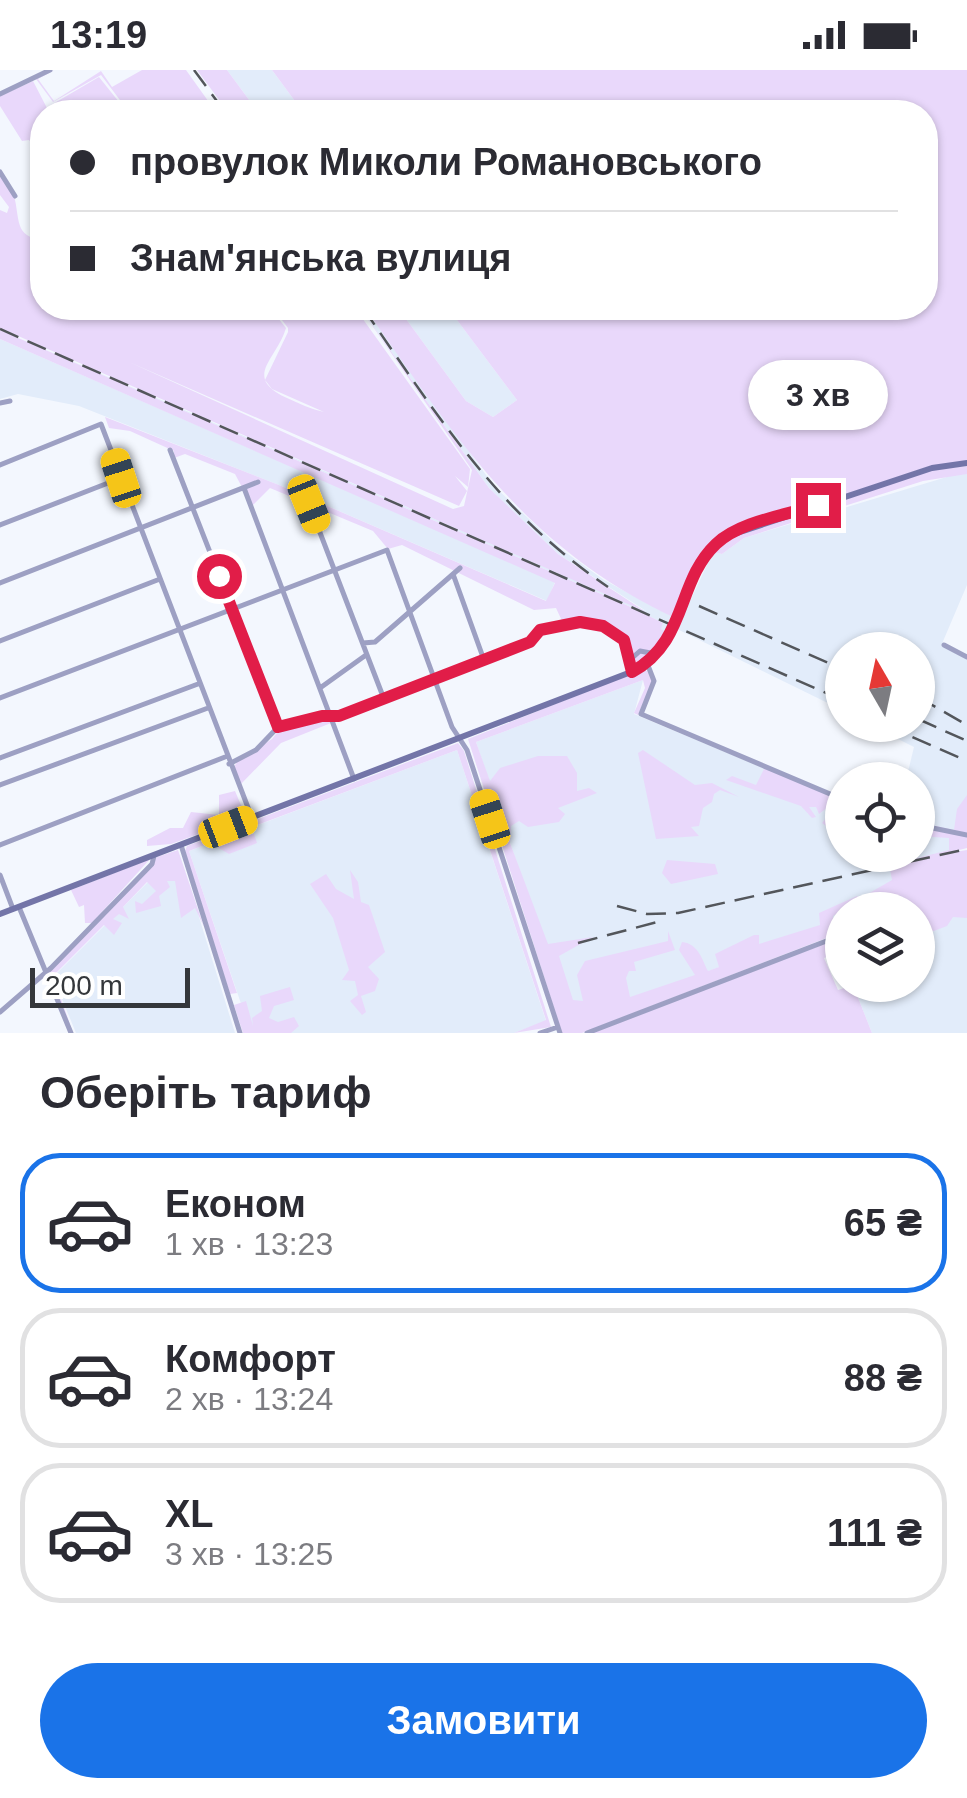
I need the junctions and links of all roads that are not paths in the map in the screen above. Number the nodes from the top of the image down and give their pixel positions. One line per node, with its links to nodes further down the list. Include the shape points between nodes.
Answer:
1 (50, 70): 2 (street)
2 (0, 94)
3 (0, 172): 4 (street)
4 (15, 196)
5 (10, 401): 6 (street)
6 (0, 403)
7 (170, 450): 14 (street)
8 (967, 464): 30 (street, via 932,468 725,537 706,558)
9 (0, 465): 10 (street, via 100,424)
10 (121, 478): 15 (street); 16 (street)
11 (258, 482): 12 (street)
12 (244, 488): 14 (street); 22 (street)
13 (309, 504): 18 (street)
14 (193, 509): 16 (street); 24 (street)
15 (0, 525)
16 (140, 529): 20 (street); 21 (street)
17 (460, 568): 19 (street)
18 (336, 570): 22 (street); 23 (street, via 387,550); 27 (street)
19 (453, 574): 23 (street); 32 (street)
20 (160, 580): 25 (street); 26 (street)
21 (0, 583)
22 (283, 590): 24 (street); 37 (street)
23 (408, 609): 27 (street, via 374,642); 35 (street)
24 (232, 610): 25 (street); 42 (street)
25 (178, 630): 36 (street); 38 (street)
26 (0, 641)
27 (363, 643): 29 (street)
28 (944, 646): 31 (street)
29 (367, 653): 37 (street); 39 (street)
30 (657, 654): 33 (street); 34 (street, via 636,652)
31 (967, 657)
32 (484, 660): 34 (street, via 530,642 540,630 580,622 603,626 624,640); 35 (street)
33 (648, 663): 34 (street); 48 (street, via 654,681 641,714)
34 (631, 668): 43 (street)
35 (436, 679): 39 (street); 43 (street)
36 (198, 684): 40 (street); 44 (street)
37 (320, 688): 41 (street)
38 (0, 698)
39 (384, 699): 41 (street)
40 (208, 708): 45 (street); 47 (street)
41 (331, 718): 42 (street); 46 (street)
42 (278, 727): 45 (street, via 256,750)
43 (461, 738): 46 (street); 61 (street)
44 (0, 758)
45 (228, 760): 49 (street); 52 (street)
46 (354, 779): 49 (street)
47 (0, 785)
48 (825, 792)
49 (252, 818): 53 (street)
50 (935, 828): 51 (street)
51 (967, 835)
52 (0, 845)
53 (181, 845): 54 (street); 63 (street)
54 (154, 856): 56 (street); 59 (street)
55 (0, 875): 56 (street)
56 (16, 908): 57 (street); 59 (street)
57 (0, 914)
58 (825, 942): 65 (street)
59 (45, 972): 60 (street); 62 (street)
60 (0, 1012)
61 (559, 1030): 64 (street)
62 (71, 1033)
63 (240, 1033)
64 (540, 1033)
65 (587, 1033)

